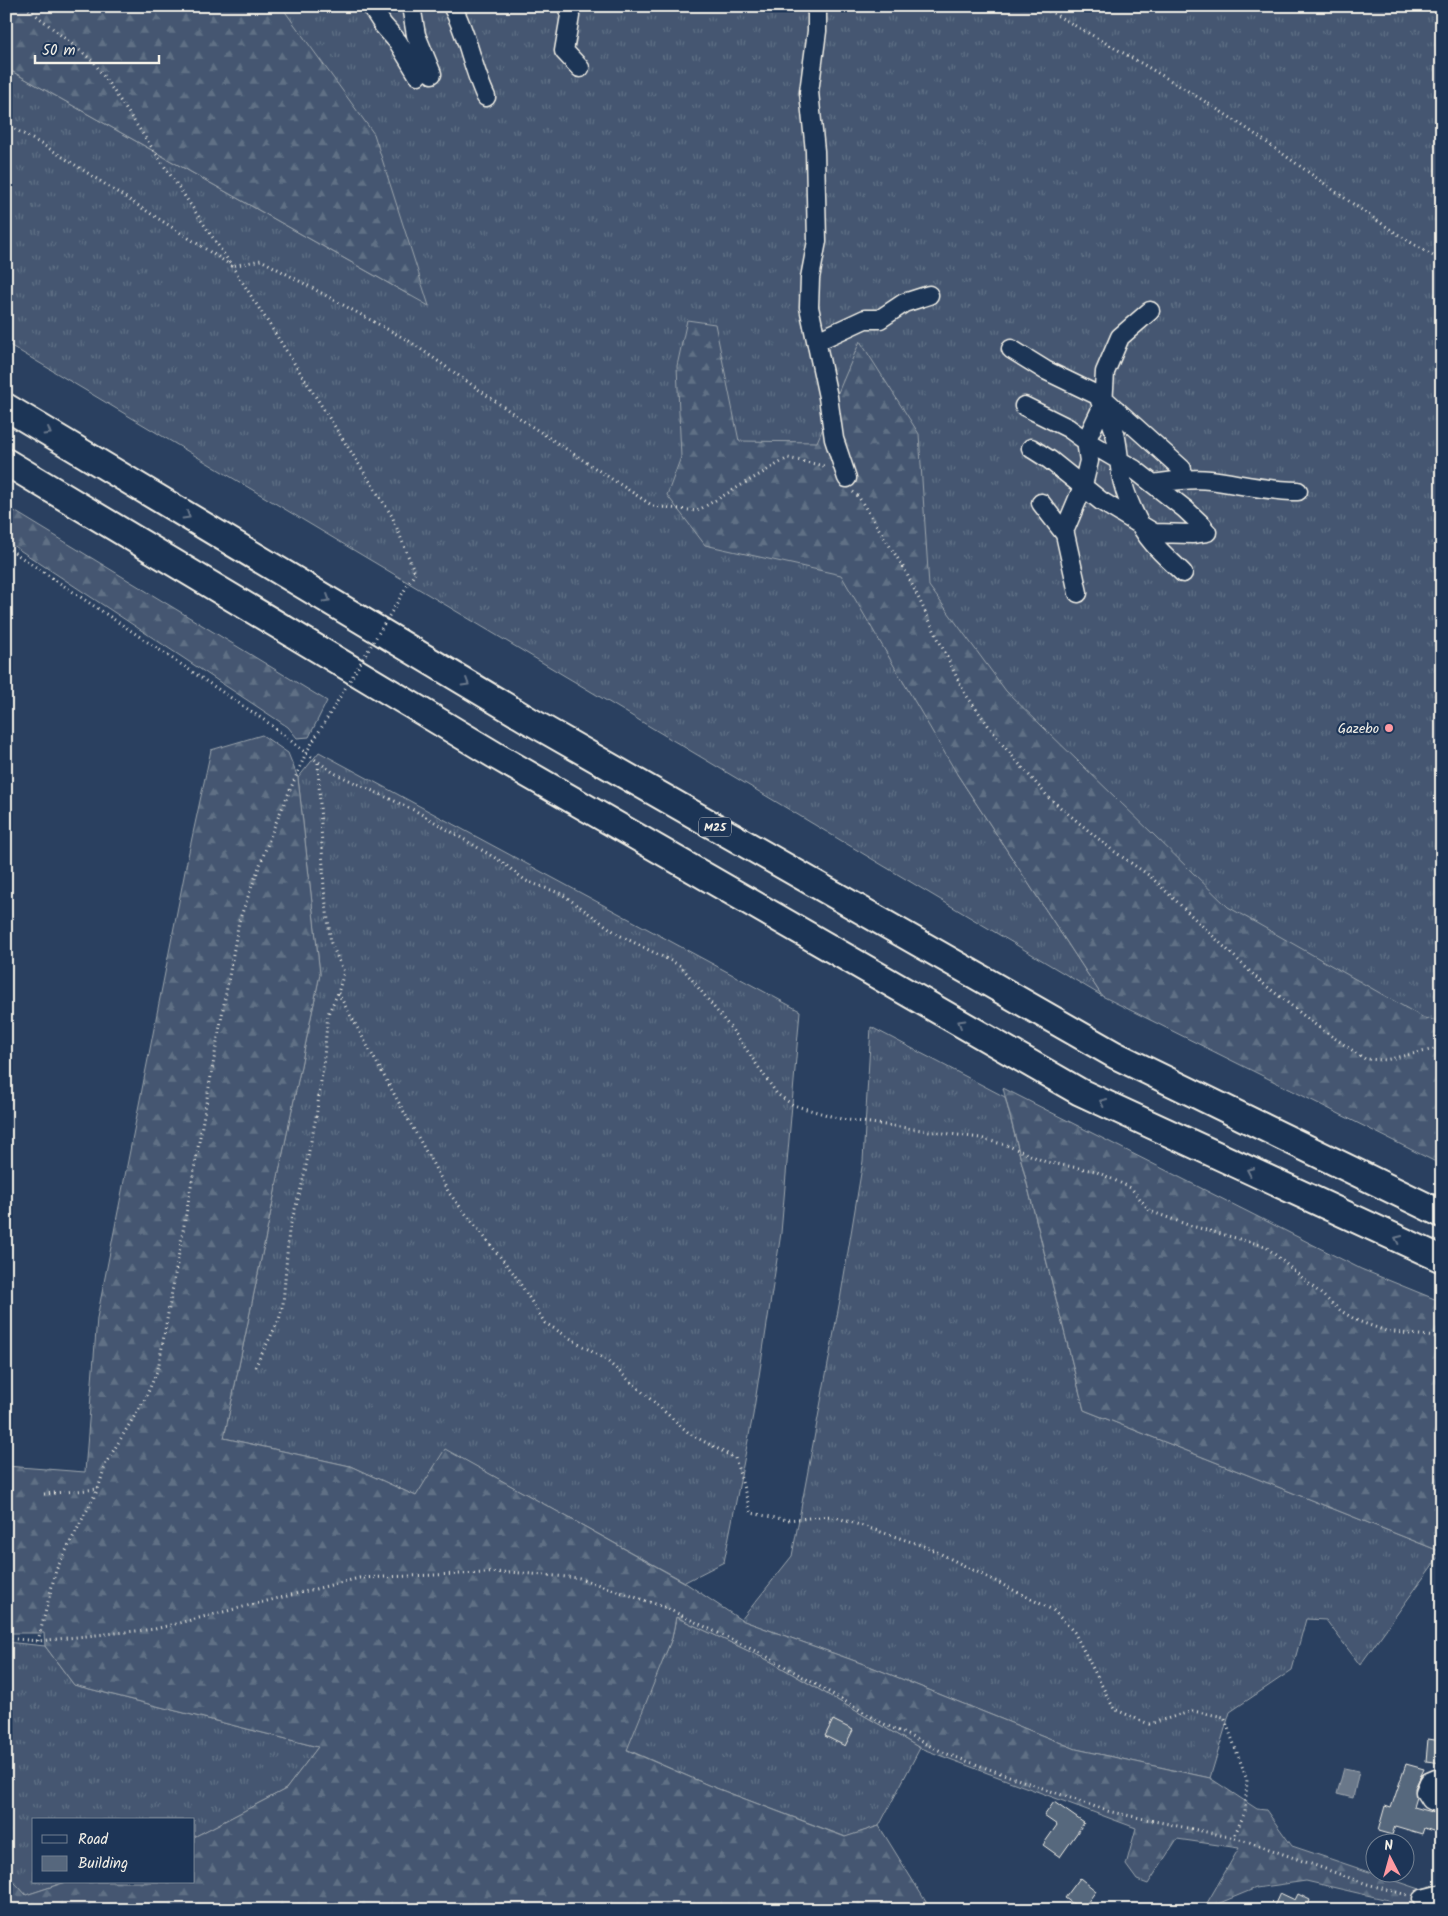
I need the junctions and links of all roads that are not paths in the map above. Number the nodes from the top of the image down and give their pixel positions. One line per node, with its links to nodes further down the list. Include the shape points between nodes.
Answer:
1 (371, 6): 2 (lane, via 425,74)
2 (411, 6)
3 (452, 6): 7 (lane)
4 (567, 6): 6 (lane, via 570,16 564,51)
5 (815, 6): 20 (lane, via 816,31 809,92 815,151 817,240 809,307 834,439)
6 (580, 68)
7 (486, 96)
8 (928, 295): 10 (lane, via 904,304 880,319 865,320)
9 (1150, 311): 12 (lane, via 1120,337 1104,372)
10 (826, 337)
11 (1011, 349): 12 (lane)
12 (1101, 399): 15 (lane); 17 (lane, via 1113,423); 19 (lane)
13 (1024, 406): 15 (lane)
14 (6, 407): 29 (highway, M25, one-way to 29, via 530,721 1115,1055)
15 (1086, 441): 17 (lane); 22 (lane, via 1089,461)
16 (1031, 448): 22 (lane)
17 (1120, 460): 21 (lane); 25 (lane, via 1121,476)
18 (6, 462): 30 (highway, one-way to 18, via 1080,1092 498,757)
19 (1182, 469)
20 (849, 484)
21 (1153, 484): 23 (lane, via 1209,480 1273,492); 25 (lane, via 1205,529 1192,534 1154,533)
22 (1082, 487): 25 (lane); 26 (lane)
23 (1298, 491)
24 (1041, 503): 28 (lane, via 1065,534)
25 (1139, 522): 27 (lane, via 1152,542)
26 (1066, 526)
27 (1183, 573)
28 (1078, 593)
29 (1442, 1214)
30 (1442, 1260)
31 (1442, 1781): 32 (lane, via 1428,1782 1424,1792 1430,1800)
32 (1442, 1800)
33 (1442, 1894): 34 (lane)
34 (1422, 1899)

